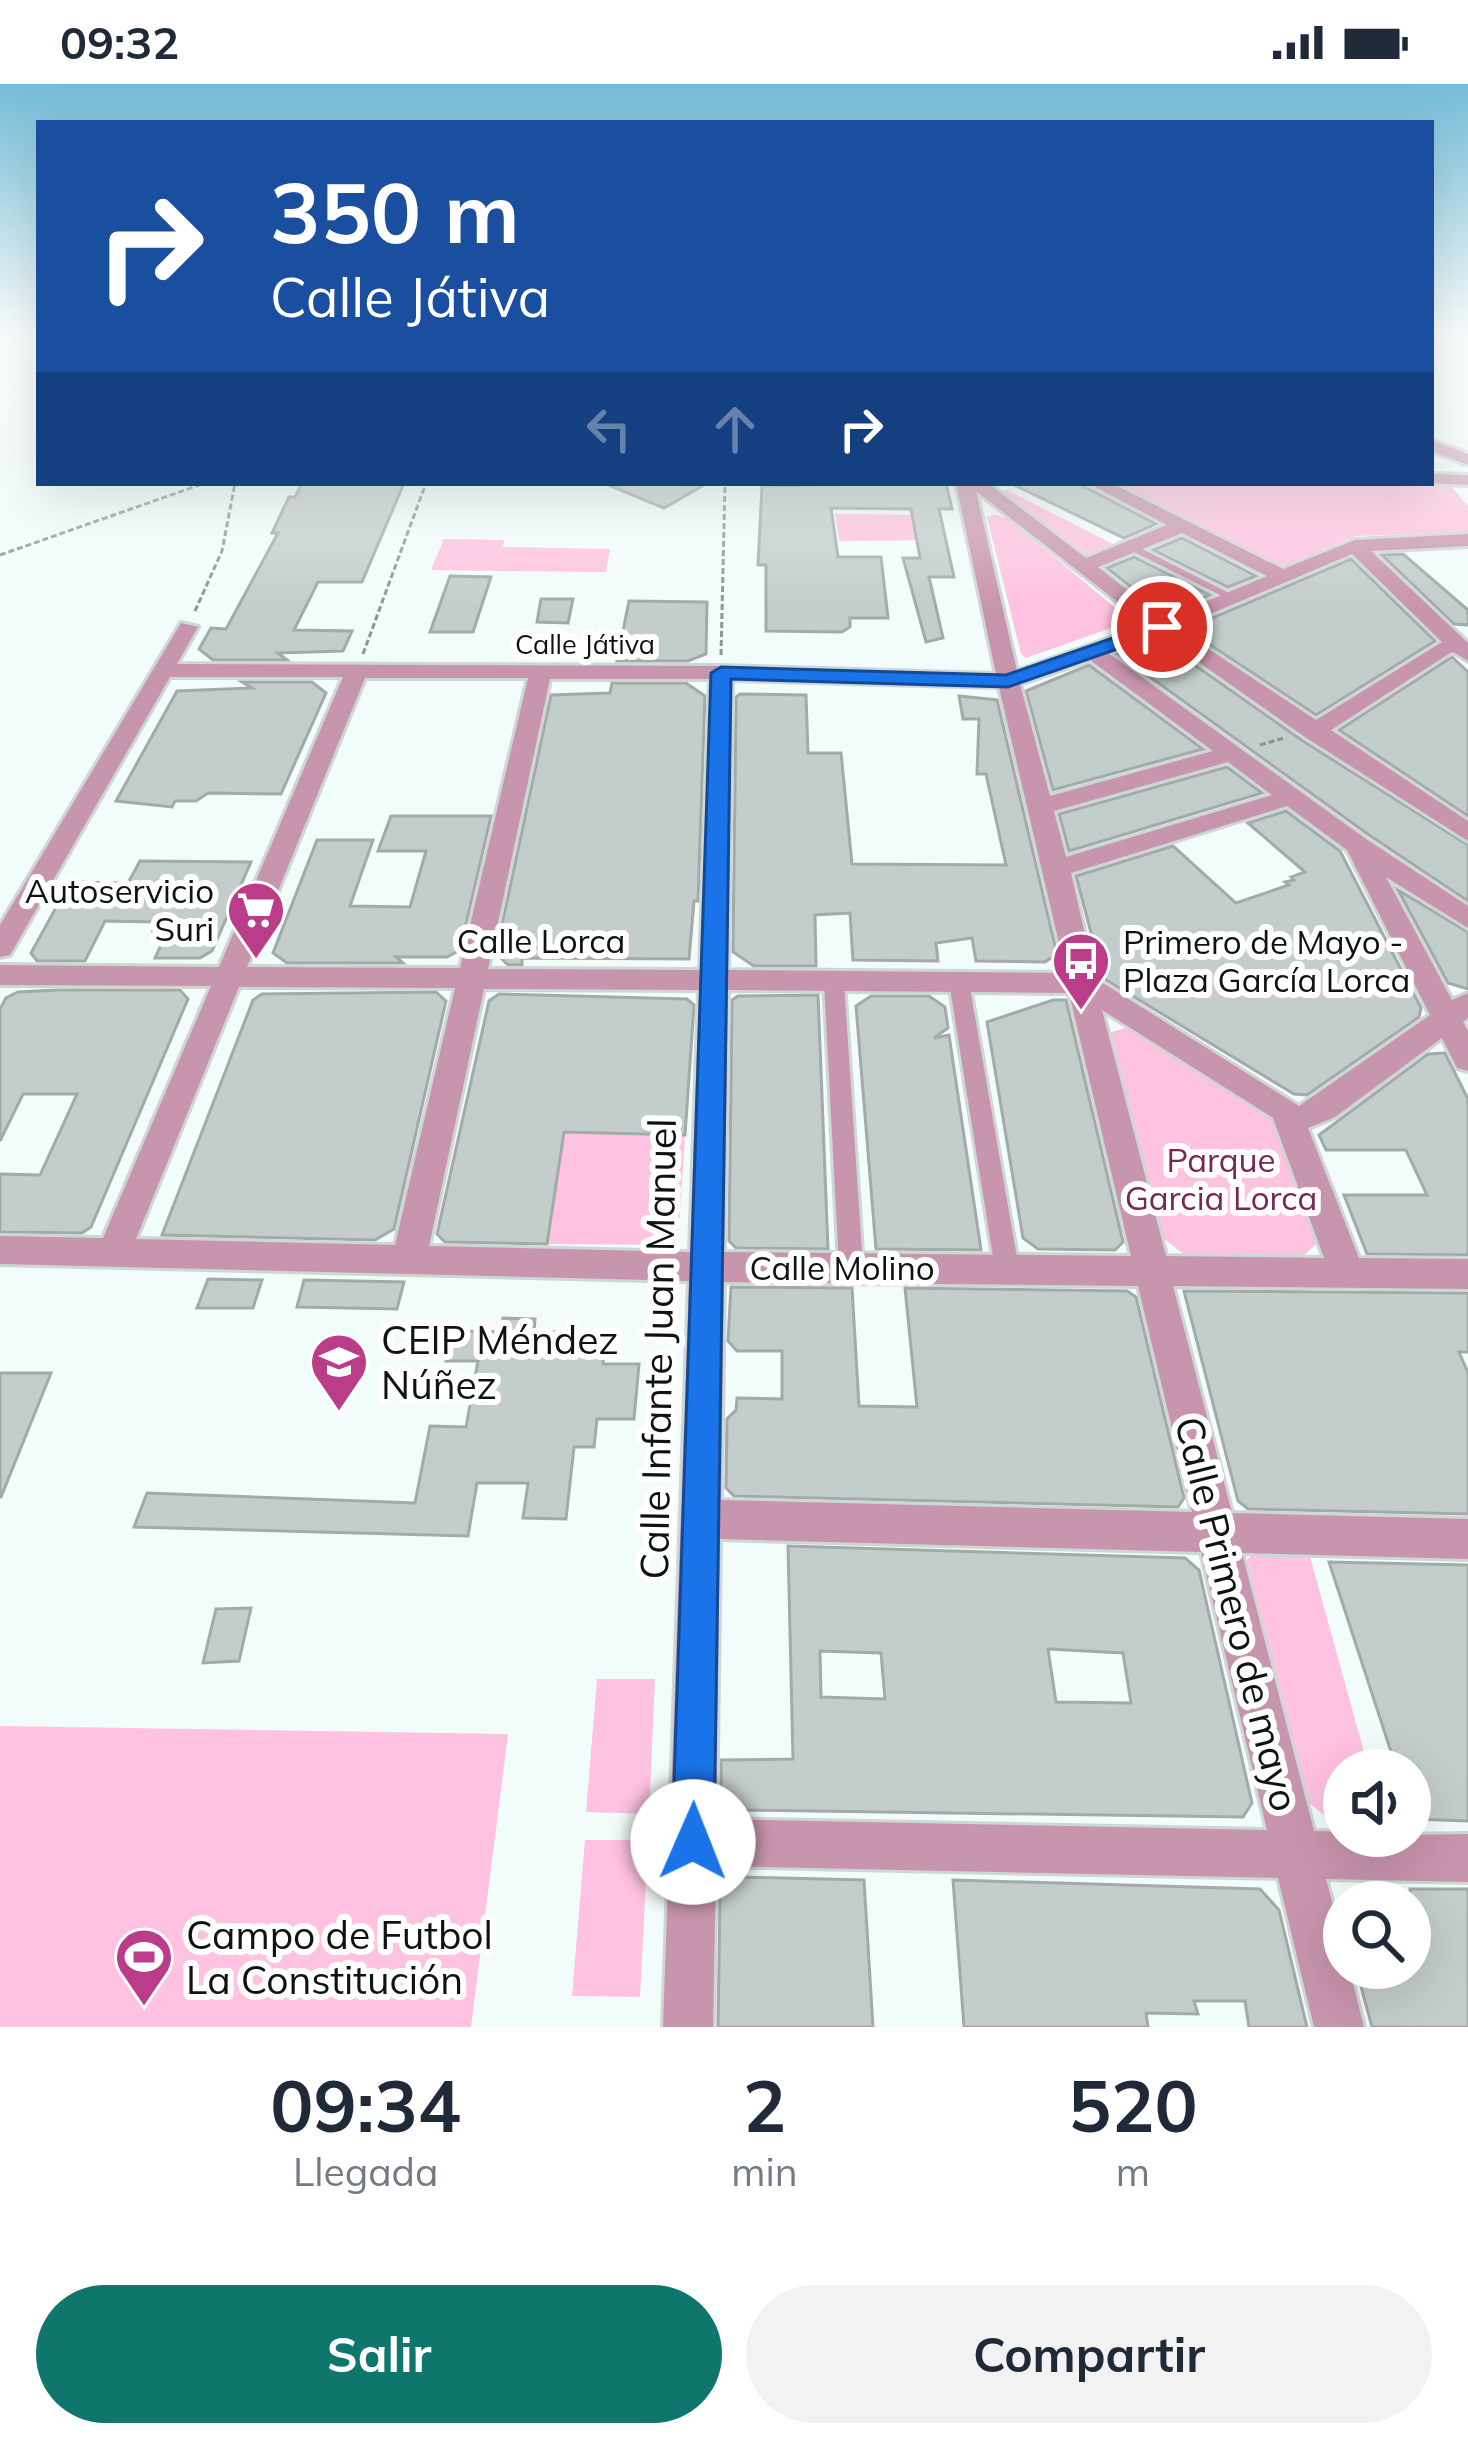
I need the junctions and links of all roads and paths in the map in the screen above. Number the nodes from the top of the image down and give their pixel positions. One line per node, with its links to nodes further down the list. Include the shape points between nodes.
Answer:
1 (1434, 443): 2 (street)
2 (1468, 456)
3 (1434, 479): 4 (street)
4 (1466, 482)
5 (196, 486): 16 (path)
6 (235, 486): 20 (path, via 221,551)
7 (425, 486): 25 (path)
8 (725, 486): 27 (path)
9 (966, 486): 28 (street, Calle Primero de mayo)
10 (980, 486): 17 (street)
11 (1103, 486): 12 (street)
12 (1182, 526): 15 (street); 18 (street)
13 (1468, 540): 14 (street)
14 (1355, 546): 18 (street); 22 (street)
15 (1131, 547): 17 (street); 19 (lane)
16 (0, 555)
17 (1082, 567): 21 (street)
18 (1284, 577): 19 (street)
19 (1234, 598): 21 (street)
20 (188, 627): 24 (street)
21 (1162, 627): 23 (street); 29 (street)
22 (1459, 641): 29 (street)
23 (1093, 652): 28 (street); 30 (street)
24 (163, 670): 25 (street, Calle Játiva); 37 (street)
25 (357, 671): 26 (street, Calle Játiva); 39 (street)
26 (540, 673): 27 (street, Calle Játiva); 40 (street)
27 (721, 673): 28 (street, Calle Játiva); 41 (street, Calle Infante Juan Manuel)
28 (1008, 681): 32 (street, Calle Primero de mayo)
29 (1313, 732): 30 (path); 33 (street)
30 (1233, 753): 31 (street); 32 (street)
31 (1294, 796): 34 (street); 35 (street)
32 (1039, 808): 35 (street, Calle Primero de mayo)
33 (1468, 833)
34 (1358, 845): 36 (street); 45 (street)
35 (1056, 869): 44 (street, Calle Primero de mayo)
36 (1468, 919)
37 (0, 948)
38 (0, 975): 39 (street, Calle Lorca)
39 (232, 975): 40 (street, Calle Lorca); 49 (street)
40 (473, 976): 41 (street, Calle Lorca); 50 (street)
41 (711, 978): 42 (street, Calle Lorca); 51 (street, Calle Infante Juan Manuel)
42 (834, 982): 43 (street, Calle Lorca); 52 (street)
43 (959, 982): 44 (street, Calle Lorca); 53 (street)
44 (1081, 983): 47 (street); 54 (street, Calle Primero de mayo)
45 (1457, 1011): 46 (street); 47 (street, via 1324,1109)
46 (1468, 1060)
47 (1294, 1120): 55 (street)
48 (0, 1250): 49 (street, Calle Molino)
49 (114, 1251): 50 (street, Calle Molino)
50 (409, 1260): 51 (street, Calle Molino)
51 (704, 1267): 52 (street, Calle Molino); 57 (street, Calle Infante Juan Manuel)
52 (851, 1267): 53 (street, Calle Molino)
53 (1006, 1269): 54 (street, Calle Molino)
54 (1154, 1270): 55 (street, Calle Molino); 58 (street, Calle Primero de mayo)
55 (1347, 1272): 56 (street, Calle Molino)
56 (1468, 1274)
57 (700, 1519): 58 (street); 60 (street, Calle Infante Juan Manuel)
58 (1215, 1532): 59 (street); 61 (street, Calle Primero de mayo)
59 (1468, 1540)
60 (693, 1842): 61 (street); 63 (street, Calle Infante Juan Manuel)
61 (1298, 1855): 62 (street); 64 (street, Calle Primero de mayo)
62 (1468, 1858)
63 (688, 2027)
64 (1339, 2027)

